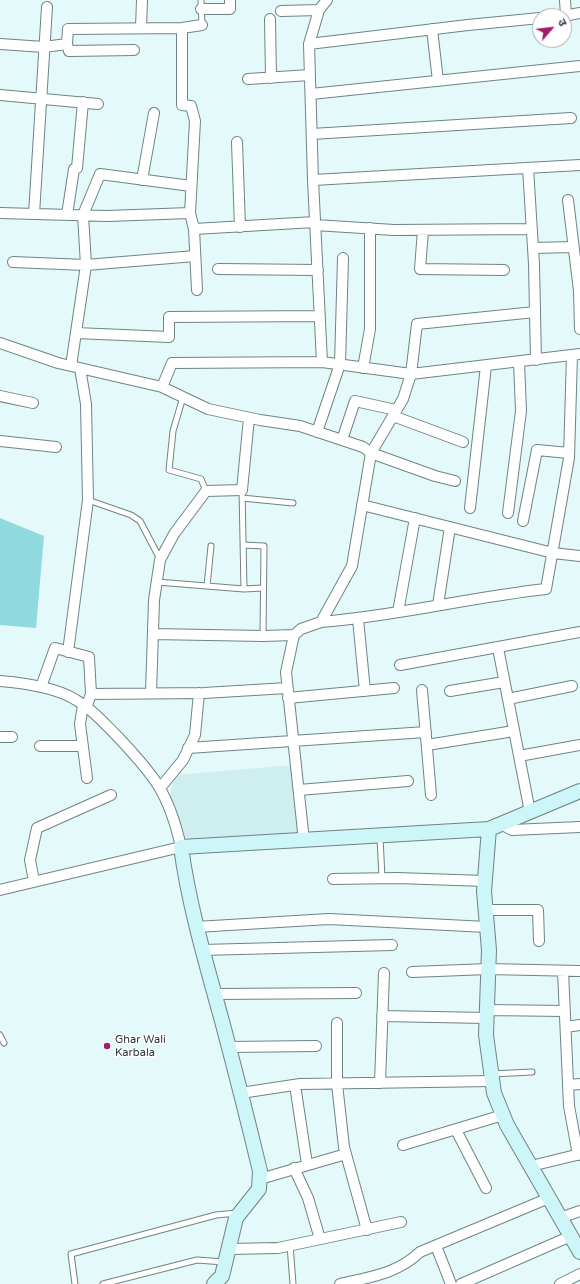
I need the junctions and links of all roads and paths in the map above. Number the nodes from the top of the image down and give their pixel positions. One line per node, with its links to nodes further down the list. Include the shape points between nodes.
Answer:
1 (142, 0): 11 (street)
2 (230, 0): 4 (street, via 230,9)
3 (327, 0): 7 (street)
4 (201, 4): 10 (lane)
5 (47, 7): 17 (street)
6 (280, 10): 7 (street)
7 (319, 10): 16 (street)
8 (270, 19): 21 (street)
9 (532, 19): 13 (street)
10 (202, 25): 12 (street)
11 (141, 28): 12 (street); 15 (street, via 68,29)
12 (182, 28): 37 (street, via 182,105 191,106 195,121)
13 (432, 29): 16 (street); 23 (street)
14 (0, 44): 17 (street)
15 (67, 44): 17 (street); 18 (street, via 69,51)
16 (309, 44): 20 (street)
17 (44, 47): 26 (street)
18 (134, 50)
19 (580, 66): 23 (street)
20 (310, 75): 21 (street); 24 (street)
21 (271, 78): 22 (street)
22 (248, 79)
23 (438, 81): 24 (street)
24 (310, 94): 31 (street)
25 (0, 95): 26 (street)
26 (41, 98): 27 (street); 41 (street)
27 (83, 102): 28 (street); 42 (street, via 77,168 74,169)
28 (98, 104)
29 (154, 112): 35 (street)
30 (571, 118): 31 (street)
31 (312, 134): 36 (street)
32 (237, 142): 45 (street)
33 (580, 165): 34 (street)
34 (528, 168): 36 (street); 47 (street)
35 (142, 180): 37 (street); 43 (street, via 100,174)
36 (313, 180): 44 (street)
37 (191, 186): 40 (street)
38 (568, 200): 50 (street)
39 (0, 213): 41 (street)
40 (190, 213): 43 (street); 48 (street)
41 (34, 214): 42 (street)
42 (67, 215): 43 (street)
43 (83, 215): 55 (street)
44 (315, 224): 45 (street); 46 (street); 57 (street)
45 (240, 227): 48 (street)
46 (370, 228): 49 (street); 72 (street, via 370,329)
47 (532, 229): 49 (street); 51 (street)
48 (194, 230): 52 (street)
49 (423, 230): 58 (street, via 420,269)
50 (573, 247): 51 (street); 62 (street, via 579,291)
51 (533, 248): 60 (street)
52 (195, 256): 55 (street); 59 (street)
53 (342, 258): 69 (street)
54 (13, 262): 55 (street)
55 (86, 265): 63 (street)
56 (218, 269): 57 (street)
57 (318, 270): 61 (street)
58 (504, 270)
59 (197, 290)
60 (535, 312): 66 (street); 73 (street, via 417,324)
61 (320, 316): 63 (street, via 169,317 169,337); 67 (street)
62 (580, 329)
63 (76, 333): 71 (street)
64 (0, 343): 71 (street)
65 (576, 354): 66 (street); 86 (street)
66 (536, 360): 68 (street)
67 (322, 362): 69 (street); 74 (street, via 172,363)
68 (519, 362): 70 (street); 95 (street, via 521,410)
69 (340, 364): 72 (street); 80 (street)
70 (486, 366): 73 (street); 94 (street)
71 (76, 367): 74 (street); 91 (street, via 86,404)
72 (363, 368): 73 (street)
73 (411, 374): 78 (street)
74 (162, 387): 76 (street)
75 (0, 396): 77 (street)
76 (183, 397): 79 (street, via 208,409); 89 (lane, via 173,431 169,470 201,479)
77 (33, 403)
78 (395, 413): 81 (street, via 355,401); 83 (street); 85 (street)
79 (249, 418): 80 (street, via 300,426); 90 (street)
80 (317, 432): 81 (street)
81 (342, 440): 85 (street, via 364,447)
82 (0, 441): 84 (street)
83 (463, 442)
84 (56, 447)
85 (371, 453): 88 (street); 93 (street)
86 (569, 456): 87 (street); 97 (street, via 537,450); 101 (street)
87 (580, 459)
88 (455, 481)
89 (206, 491): 90 (street); 103 (street, via 174,534)
90 (242, 494): 92 (lane); 99 (lane)
91 (88, 500): 103 (lane, via 131,514 140,521); 117 (street)
92 (293, 503)
93 (362, 505): 96 (street); 111 (street, via 352,566)
94 (470, 508)
95 (508, 513)
96 (415, 518): 98 (street); 109 (street)
97 (523, 521)
98 (450, 527): 101 (street); 108 (street)
99 (243, 545): 106 (lane); 107 (lane, via 264,546)
100 (211, 546): 105 (lane)
101 (553, 553): 102 (street); 108 (street, via 546,589)
102 (580, 556)
103 (160, 560): 104 (street)
104 (157, 582): 105 (lane); 113 (street)
105 (207, 586): 106 (lane)
106 (244, 588): 107 (lane)
107 (263, 588): 115 (lane)
108 (438, 605): 109 (street)
109 (398, 612): 110 (street)
110 (358, 619): 111 (street); 125 (street)
111 (321, 622): 114 (street, via 301,629)
112 (580, 632): 116 (street)
113 (153, 634): 115 (street); 130 (street)
114 (294, 635): 115 (street); 128 (street, via 286,672)
115 (263, 636)
116 (498, 648): 118 (street); 120 (street)
117 (68, 652): 122 (street, via 55,648); 129 (street, via 89,657)
118 (400, 665)
119 (0, 681): 122 (street)
120 (504, 682): 126 (street); 131 (street)
121 (572, 686): 131 (street)
122 (41, 687): 132 (street, via 76,699)
123 (394, 688): 125 (street)
124 (422, 690): 134 (street)
125 (365, 691): 128 (street)
126 (450, 691)
127 (199, 693): 128 (street); 130 (street); 142 (street, via 194,735)
128 (288, 693): 137 (street)
129 (90, 694): 130 (street); 132 (street)
130 (151, 694)
131 (508, 699): 133 (street)
132 (85, 706): 141 (street, via 80,724); 146 (street, via 147,767)
133 (514, 731): 138 (street); 143 (street)
134 (426, 732): 137 (street); 138 (street)
135 (0, 737): 136 (street)
136 (12, 737)
137 (293, 742): 142 (street); 147 (street)
138 (427, 745): 150 (street)
139 (580, 745): 143 (street)
140 (40, 746): 141 (street)
141 (83, 746): 144 (street)
142 (188, 748): 146 (street, via 183,760)
143 (519, 756): 151 (street)
144 (87, 778)
145 (408, 781): 147 (street)
146 (160, 788): 156 (street, via 174,818)
147 (299, 790): 155 (street)
148 (580, 791): 151 (street)
149 (111, 795): 159 (street, via 37,828 30,860)
150 (431, 795)
151 (530, 812): 152 (street)
152 (495, 826): 153 (street, via 512,830); 154 (street); 160 (street)
153 (580, 827)
154 (380, 836): 155 (street); 157 (lane)
155 (304, 841): 156 (street)
156 (181, 847): 159 (street); 163 (street, via 186,885)
157 (382, 878): 158 (street); 160 (street)
158 (333, 879)
159 (34, 881): 161 (street)
160 (485, 881): 162 (street)
161 (0, 890)
162 (486, 910): 164 (street); 165 (street, via 538,910)
163 (196, 927): 164 (street, via 329,919); 167 (street)
164 (487, 927): 168 (street)
165 (539, 942)
166 (392, 945): 167 (street)
167 (202, 950): 174 (street)
168 (488, 969): 169 (street); 171 (street); 176 (street)
169 (563, 971): 170 (street); 175 (street)
170 (580, 971)
171 (412, 972)
172 (384, 973): 177 (street)
173 (356, 993): 174 (street)
174 (214, 994): 184 (street)
175 (565, 1011): 176 (street); 180 (street)
176 (487, 1014): 177 (street); 186 (street, via 486,1035)
177 (382, 1016): 187 (street)
178 (336, 1023): 188 (street)
179 (580, 1025): 180 (street)
180 (566, 1027): 191 (street)
181 (0, 1035): 182 (lane)
182 (4, 1043)
183 (316, 1046): 184 (street)
184 (229, 1047): 192 (street)
185 (532, 1072): 186 (lane)
186 (492, 1078): 187 (street); 193 (street, via 494,1093)
187 (380, 1083): 188 (street)
188 (337, 1084): 190 (street); 196 (street)
189 (580, 1084): 191 (street)
190 (295, 1085): 192 (street); 198 (street)
191 (568, 1085): 197 (street, via 569,1106)
192 (241, 1093): 201 (street, via 260,1170)
193 (503, 1116): 194 (street); 199 (street)
194 (456, 1130): 195 (street); 202 (street)
195 (403, 1146)
196 (346, 1154): 198 (street); 208 (street)
197 (579, 1155): 199 (street)
198 (307, 1164): 200 (street)
199 (531, 1166): 203 (street)
200 (294, 1168): 201 (street); 210 (street, via 308,1198)
201 (260, 1180): 205 (street, via 260,1189)
202 (486, 1188)
203 (549, 1198): 206 (street); 212 (street)
204 (580, 1211): 206 (street)
205 (241, 1212): 214 (street, via 236,1218); 218 (lane, via 216,1216 71,1254)
206 (560, 1218): 209 (street)
207 (401, 1222): 208 (street)
208 (366, 1230): 210 (street)
209 (571, 1236): 213 (street); 223 (street)
210 (320, 1239): 211 (street)
211 (290, 1245): 214 (street); 220 (lane)
212 (436, 1246): 221 (street, via 420,1252 408,1264); 222 (street)
213 (580, 1252)
214 (227, 1255): 216 (lane, via 197,1260); 217 (street, via 222,1276)
215 (580, 1274): 224 (street)
216 (110, 1283): 219 (lane)
217 (217, 1283)
218 (75, 1284)
219 (103, 1284)
220 (293, 1284)
221 (340, 1284)
222 (451, 1284)
223 (461, 1284)
224 (560, 1284)

